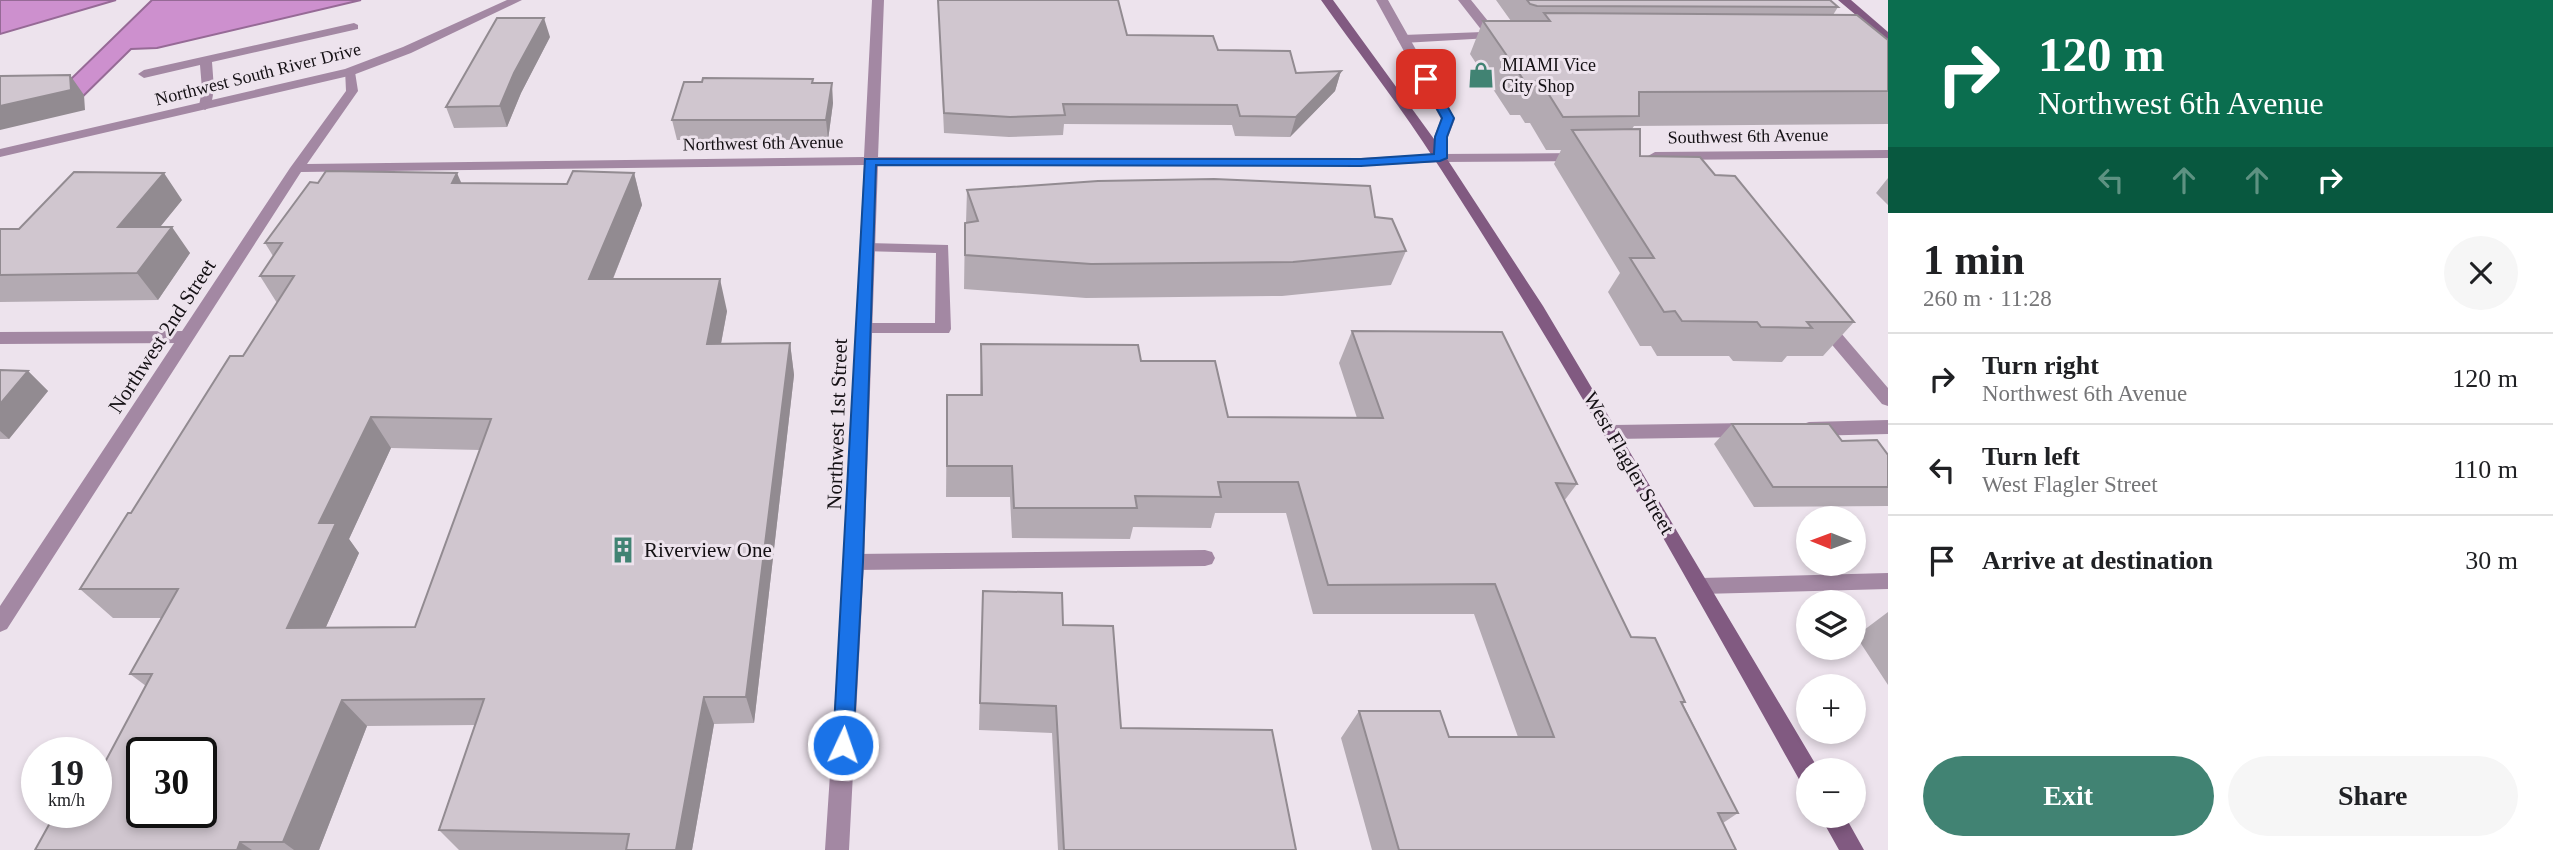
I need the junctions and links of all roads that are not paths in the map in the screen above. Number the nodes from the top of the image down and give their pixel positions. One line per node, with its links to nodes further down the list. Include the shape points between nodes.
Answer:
1 (516, 0): 11 (street, Northwest South River Drive)
2 (878, 0): 20 (street, Northwest 1st Street)
3 (1327, 0): 19 (main road, West Flagler Street)
4 (1382, 0): 8 (street)
5 (1464, 0): 8 (street, via 1496,33 1477,38)
6 (1843, 0): 9 (main road)
7 (354, 27): 10 (street)
8 (1403, 39): 19 (street, via 1448,118)
9 (1884, 40)
10 (206, 60): 12 (street); 13 (street)
11 (349, 72): 13 (street, Northwest South River Drive); 21 (street, Northwest 2nd Street, via 352,91)
12 (144, 74)
13 (205, 106): 14 (street, Northwest South River Drive)
14 (0, 153)
15 (1888, 154): 16 (street, Southwest 6th Avenue)
16 (1680, 156): 18 (street, Southwest 6th Avenue); 22 (street)
17 (1596, 157): 19 (street)
18 (1638, 157)
19 (1440, 158): 20 (street, Northwest 6th Avenue, via 1361,162); 32 (main road, West Flagler Street)
20 (870, 161): 21 (street, Northwest 6th Avenue); 23 (street, Northwest 1st Street)
21 (297, 168): 26 (street, Northwest 2nd Street)
22 (1697, 177)
23 (867, 248): 25 (street, Northwest 1st Street); 25 (street, via 943,248 943,330)
24 (1809, 306): 28 (street)
25 (863, 329): 34 (street, Northwest 1st Street)
26 (186, 337): 27 (street); 37 (street, Northwest 2nd Street)
27 (0, 338)
28 (1888, 400)
29 (1888, 428): 31 (street)
30 (1769, 429): 32 (street)
31 (1795, 429)
32 (1613, 432): 36 (main road, West Flagler Street)
33 (1205, 558): 34 (street)
34 (854, 562): 40 (street, Northwest 1st Street)
35 (1888, 581): 36 (street)
36 (1700, 586): 38 (main road, West Flagler Street)
37 (0, 622)
38 (1799, 758)
39 (1839, 828): 41 (main road)
40 (837, 850)
41 (1852, 850)

